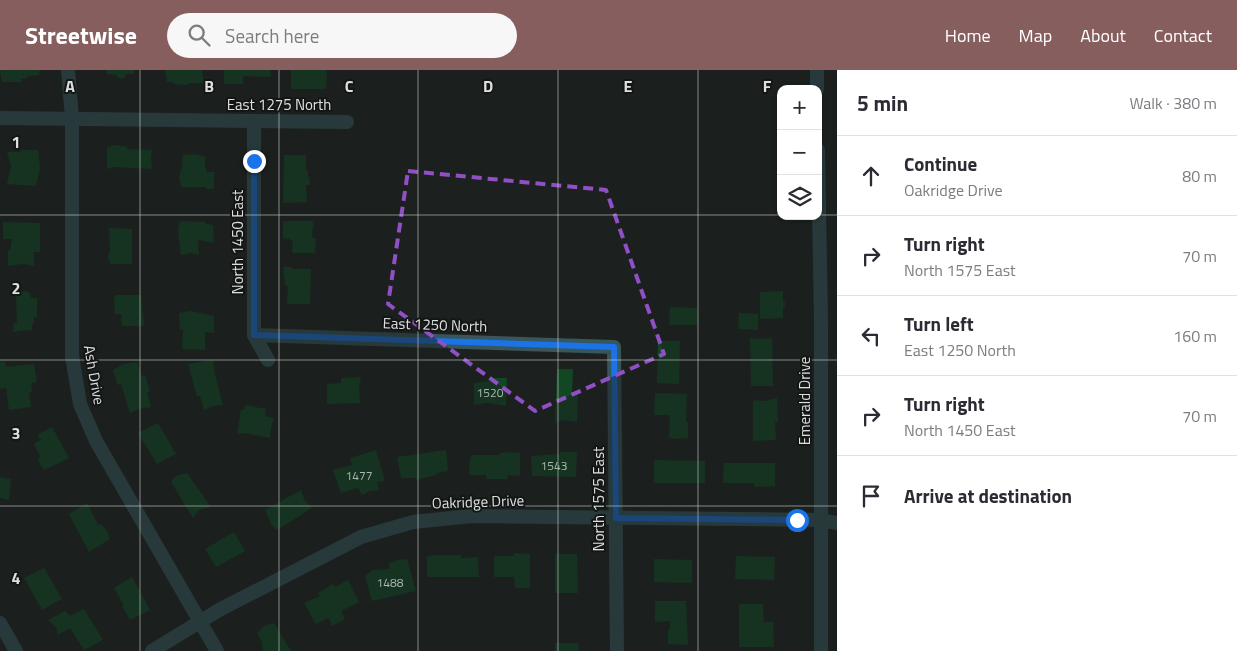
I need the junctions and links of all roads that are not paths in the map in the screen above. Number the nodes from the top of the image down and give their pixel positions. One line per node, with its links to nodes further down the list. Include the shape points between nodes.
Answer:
1 (68, 70): 5 (street, Ash Drive)
2 (817, 70): 3 (street)
3 (817, 85)
4 (0, 118): 5 (street, East 1275 North)
5 (72, 118): 6 (street, East 1275 North); 15 (street, Ash Drive, via 72,356 80,404 96,440)
6 (254, 121): 7 (street, East 1275 North); 9 (street, North 1450 East)
7 (347, 122)
8 (818, 175): 13 (street, Emerald Drive)
9 (254, 335): 10 (street, East 1250 North); 11 (street, North 1450 East)
10 (614, 347): 12 (street, North 1575 East)
11 (268, 360)
12 (616, 518): 13 (street, Oakridge Drive); 15 (street, Oakridge Drive, via 471,516 413,522 361,537); 20 (street, North 1575 East)
13 (821, 520): 14 (street, Oakridge Drive); 21 (street, Emerald Drive)
14 (837, 523)
15 (201, 622): 18 (street, Oakridge Drive); 19 (street, Ash Drive)
16 (0, 623): 17 (street)
17 (16, 651)
18 (152, 651)
19 (217, 651)
20 (617, 651)
21 (821, 651)

